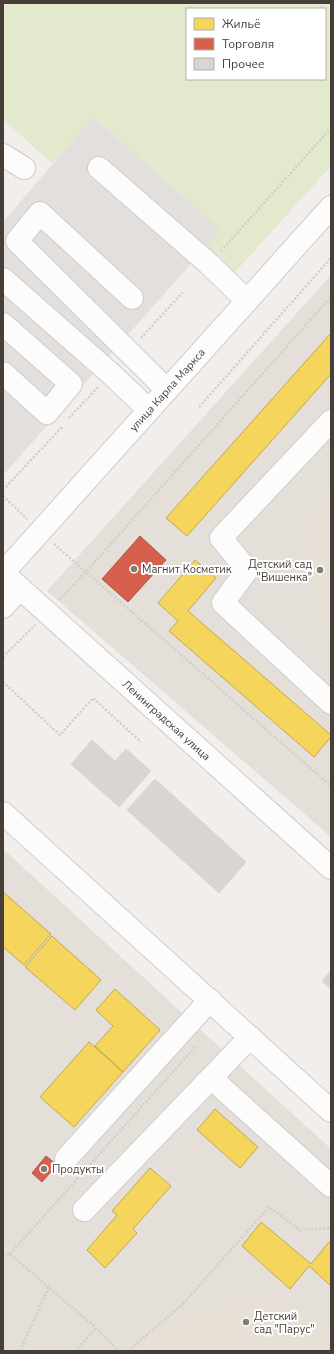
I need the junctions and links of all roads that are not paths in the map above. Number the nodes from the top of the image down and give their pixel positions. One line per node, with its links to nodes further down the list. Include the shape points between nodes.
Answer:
1 (3, 155): 2 (street)
2 (24, 168)
3 (99, 168): 7 (street, via 209,264)
4 (331, 207): 7 (street, улица Карла Маркса)
5 (3, 279): 11 (street)
6 (132, 298): 10 (street, via 40,213 17,241)
7 (247, 301): 10 (street, улица Карла Маркса)
8 (3, 324): 9 (street, via 70,384 47,412)
9 (3, 373)
10 (167, 390): 11 (street, улица Карла Маркса)
11 (149, 410): 13 (street, улица Карла Маркса)
12 (331, 421): 16 (street, via 221,538 247,570 223,604)
13 (3, 573): 14 (street)
14 (20, 589): 15 (street); 18 (street, Ленинградская улица)
15 (3, 607)
16 (331, 703)
17 (3, 812): 19 (street)
18 (331, 868)
19 (210, 1000): 20 (street); 23 (street)
20 (250, 1037): 21 (street); 22 (street)
21 (211, 1078): 24 (street); 25 (street)
22 (331, 1111)
23 (66, 1159)
24 (331, 1186)
25 (84, 1210)

